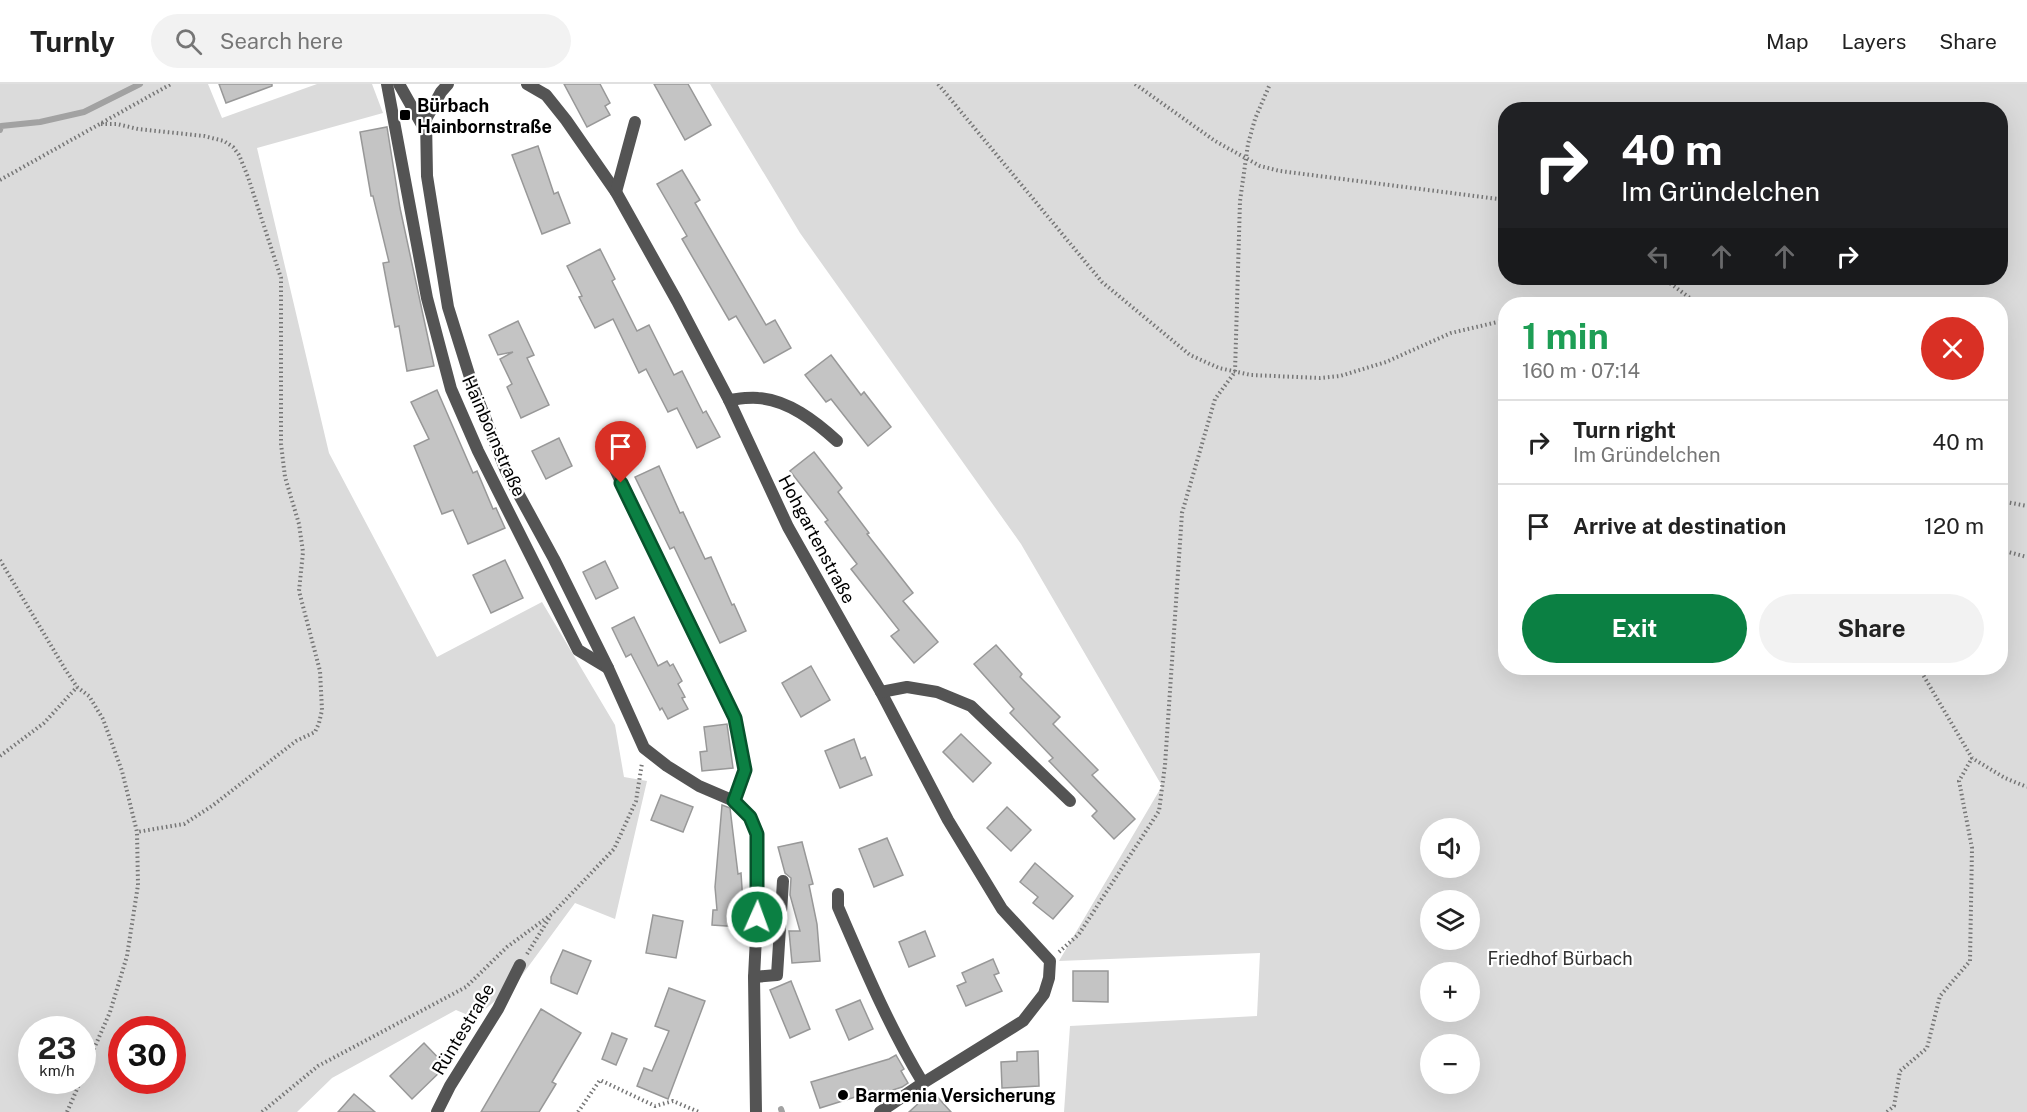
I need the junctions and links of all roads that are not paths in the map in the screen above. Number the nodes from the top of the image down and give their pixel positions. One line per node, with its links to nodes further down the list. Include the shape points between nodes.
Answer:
1 (387, 84): 11 (street, Hainbornstraße, via 427,298 451,389 578,650)
2 (399, 84): 6 (street, Hainbornstraße)
3 (448, 84): 6 (street, Hainbornstraße, via 426,118)
4 (527, 84): 7 (street, Hohgartenstraße, via 546,95)
5 (634, 122): 7 (street)
6 (425, 130): 11 (street, Hainbornstraße, via 427,176 448,307 473,387 506,471)
7 (616, 192): 8 (street, Hohgartenstraße)
8 (729, 400): 9 (street, via 758,398 782,405 813,420); 12 (street, Hohgartenstraße, via 788,527)
9 (837, 441)
10 (611, 461): 13 (street, via 735,718 745,770)
11 (608, 668): 13 (street, Hainbornstraße, via 644,748 699,786)
12 (881, 692): 14 (street, via 907,687 937,692 971,706); 19 (street, Hohgartenstraße, via 948,820 1002,909 1050,961 1044,994 1023,1021)
13 (734, 801): 18 (street, Hainbornstraße, via 750,817 757,834)
14 (1070, 801)
15 (783, 881): 18 (street, via 777,975)
16 (838, 894): 19 (street, via 838,907 879,999)
17 (520, 965): 20 (street, Rüntestraße)
18 (754, 977): 21 (street, Hainbornstraße)
19 (923, 1083): 22 (street)
20 (437, 1112)
21 (756, 1112)
22 (880, 1112)

